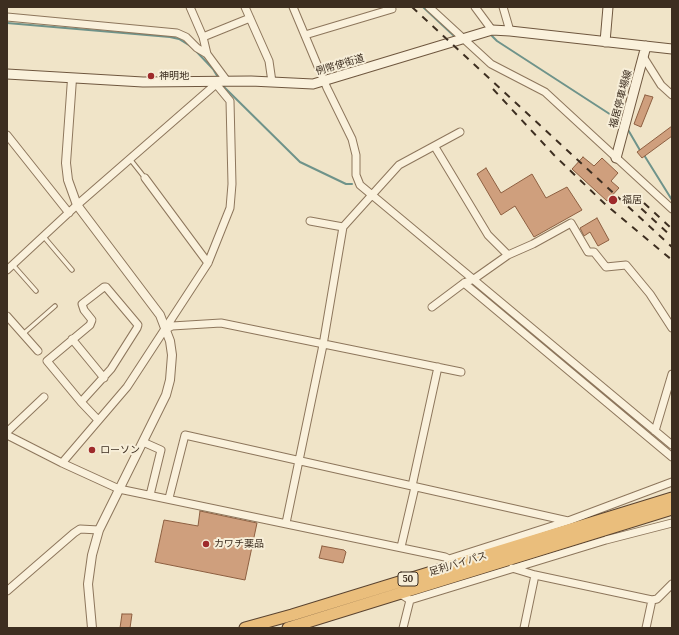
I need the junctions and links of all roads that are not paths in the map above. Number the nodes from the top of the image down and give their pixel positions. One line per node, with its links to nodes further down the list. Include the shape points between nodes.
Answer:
1 (190, 7): 14 (street)
2 (245, 7): 10 (street)
3 (293, 7): 13 (street)
4 (429, 7): 15 (street)
5 (475, 7): 11 (street)
6 (503, 7): 12 (street)
7 (608, 7): 16 (main road)
8 (392, 8): 13 (street)
9 (7, 18): 19 (street, via 177,33)
10 (250, 18): 14 (street); 25 (street, via 269,61)
11 (492, 30): 12 (main road, 例幣使街道); 15 (main road, 例幣使街道)
12 (510, 30): 16 (main road, 例幣使街道)
13 (305, 35): 23 (street)
14 (203, 37): 19 (street)
15 (464, 38): 23 (main road, 例幣使街道); 30 (street, via 491,64 545,92)
16 (605, 42): 17 (main road, 例幣使街道)
17 (646, 46): 18 (main road, 例幣使街道); 20 (main road, 福居停車場線)
18 (672, 49)
19 (207, 54): 24 (street)
20 (644, 58): 26 (street, via 661,85); 30 (main road, 福居停車場線)
21 (7, 74): 22 (main road, 例幣使街道)
22 (72, 78): 24 (main road, 例幣使街道, via 142,82); 34 (street, via 66,163 68,180)
23 (325, 81): 25 (main road, 例幣使街道, via 306,85); 33 (street, via 354,146 357,180)
24 (222, 82): 25 (main road, 例幣使街道); 31 (street); 41 (street, via 230,100 232,184 230,208)
25 (272, 82)
26 (672, 95)
27 (460, 132): 29 (street)
28 (7, 135): 36 (street)
29 (435, 147): 33 (street, via 399,166); 40 (street, via 488,235)
30 (616, 158): 35 (street)
31 (130, 159): 32 (lane); 34 (street)
32 (145, 178): 41 (street)
33 (373, 194): 38 (street); 44 (street)
34 (77, 205): 36 (street); 51 (street, via 145,293 160,314)
35 (672, 209)
36 (69, 213): 39 (street)
37 (310, 221): 38 (street)
38 (343, 227): 54 (street)
39 (44, 237): 42 (street); 43 (lane)
40 (508, 255): 44 (street); 50 (street, via 571,223 588,252 594,252 606,267 626,265 650,294)
41 (208, 263): 51 (street)
42 (10, 267): 46 (lane)
43 (72, 270)
44 (474, 279): 45 (street); 63 (street)
45 (464, 283): 48 (street); 68 (street)
46 (36, 292)
47 (55, 306): 52 (lane)
48 (432, 307)
49 (7, 316): 52 (street)
50 (672, 328)
51 (166, 329): 54 (street, via 172,326 221,323); 62 (street, via 127,387); 66 (street, via 172,355 170,380)
52 (23, 334): 55 (street)
53 (72, 339): 59 (street); 59 (street, via 92,322 82,304 106,287 138,326); 61 (street, via 47,361)
54 (323, 345): 56 (street); 69 (street)
55 (38, 352)
56 (438, 367): 57 (street); 72 (street)
57 (461, 372)
58 (672, 374): 63 (street)
59 (104, 378): 61 (street)
60 (44, 397): 64 (street)
61 (81, 402): 62 (street)
62 (98, 420): 70 (street)
63 (655, 431): 67 (street)
64 (7, 432)
65 (7, 435): 70 (street)
66 (143, 442): 73 (street); 74 (street, via 160,450)
67 (672, 445)
68 (672, 457)
69 (299, 460): 72 (street); 75 (street, via 185,435); 78 (street)
70 (62, 463): 73 (street)
71 (672, 482): 81 (street)
72 (413, 486): 81 (street); 82 (street)
73 (119, 489): 74 (street); 80 (street)
74 (150, 495): 75 (street)
75 (169, 498): 78 (street)
76 (672, 498): 81 (highway, 足利バイパス / 50)
77 (672, 509): 81 (highway, 足利バイパス / 50)
78 (286, 523): 82 (street)
79 (672, 523): 84 (street)
80 (99, 530): 87 (street, via 80,529); 92 (street, via 88,584)
81 (570, 530): 83 (highway, 足利バイパス / 50); 88 (highway, 足利バイパス / 50)
82 (400, 547): 83 (street)
83 (449, 562): 93 (highway, 足利バイパス / 50, via 292,615)
84 (511, 568): 85 (street); 89 (street)
85 (535, 575): 90 (street); 96 (street)
86 (672, 584): 90 (street, via 657,599)
87 (7, 591)
88 (399, 593): 89 (street); 91 (highway, 足利バイパス / 50)
89 (410, 600): 95 (street)
90 (652, 600): 97 (street)
91 (299, 626): 94 (highway, 足利バイパス / 50)
92 (92, 628)
93 (244, 628)
94 (288, 628)
95 (403, 628)
96 (524, 628)
97 (646, 628)

